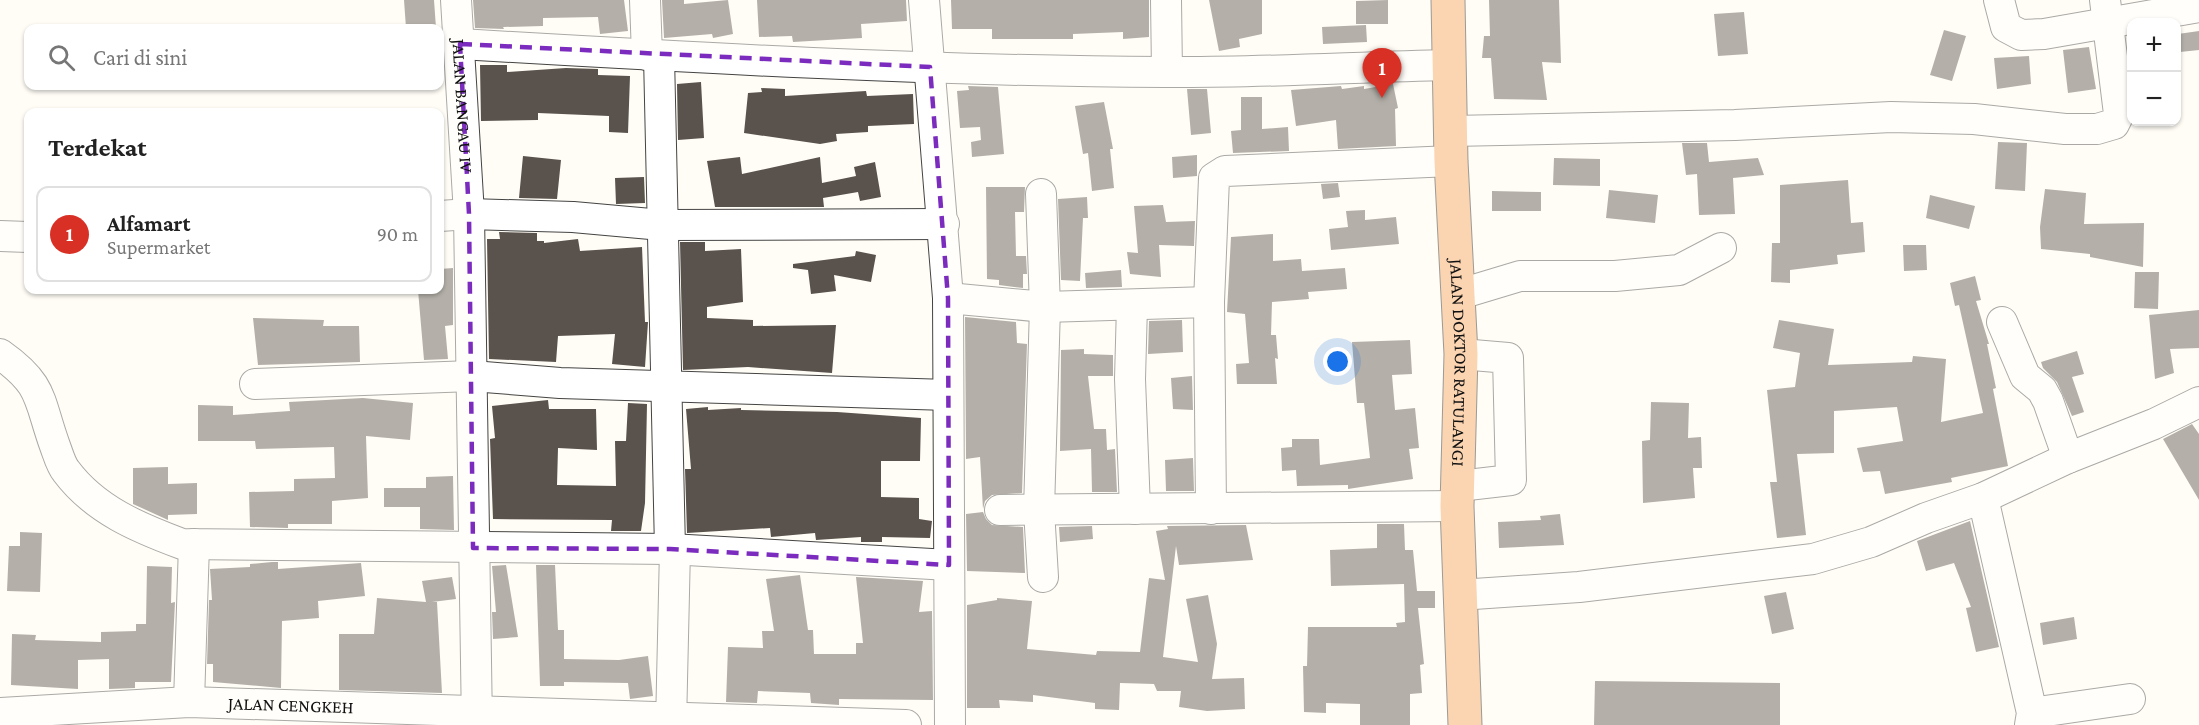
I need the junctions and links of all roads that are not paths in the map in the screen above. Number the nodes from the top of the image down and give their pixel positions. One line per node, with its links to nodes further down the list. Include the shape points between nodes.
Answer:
1 (456, 0): 9 (street, JALAN BANGAU IV)
2 (645, 0): 10 (street)
3 (924, 0): 12 (street)
4 (1166, 0): 13 (street)
5 (1448, 0): 11 (highway, JALAN DOKTOR RATULANGI)
6 (1999, 0): 8 (street, via 2006,27 2021,35)
7 (2199, 6): 8 (street)
8 (2107, 12): 14 (street, via 2120,114 2107,127 2065,129 1974,119 1891,117 1712,125)
9 (460, 44): 10 (street); 16 (street, JALAN BANGAU IV)
10 (653, 56): 12 (street); 19 (street)
11 (1449, 65): 13 (street); 14 (highway, JALAN DOKTOR RATULANGI)
12 (930, 67): 13 (street); 18 (street)
13 (1167, 72)
14 (1451, 146): 23 (highway, JALAN DOKTOR RATULANGI); 25 (street, via 1219,174 1214,178)
15 (1041, 194): 27 (street)
16 (469, 214): 17 (street); 19 (street); 31 (street, JALAN BANGAU IV)
17 (444, 216)
18 (944, 224): 19 (street); 24 (street)
19 (662, 225): 33 (street)
20 (0, 236): 21 (street)
21 (24, 237)
22 (1721, 248): 23 (street, via 1679,270 1615,276 1520,276)
23 (1457, 295): 30 (highway, JALAN DOKTOR RATULANGI)
24 (948, 298): 27 (street); 34 (street)
25 (1209, 302): 26 (street); 40 (street)
26 (1131, 305): 27 (street); 39 (street)
27 (1045, 307): 42 (street)
28 (2002, 322): 36 (street, via 2025,376 2042,390 2048,401)
29 (0, 354): 43 (street, via 19,367 38,389 65,470 99,504 119,517 183,544)
30 (1461, 354): 37 (highway, JALAN DOKTOR RATULANGI); 37 (street, via 1508,358 1511,480)
31 (472, 376): 32 (street); 33 (street); 44 (street, JALAN BANGAU IV)
32 (255, 384)
33 (667, 385): 34 (street); 45 (street)
34 (948, 395): 46 (street)
35 (2199, 402): 36 (street)
36 (2068, 458): 38 (street)
37 (1458, 496): 40 (street); 48 (highway, JALAN DOKTOR RATULANGI)
38 (1983, 498): 48 (street, via 1870,542 1813,559 1579,587); 53 (street)
39 (1135, 509): 40 (street); 42 (street)
40 (1212, 509)
41 (1000, 510): 42 (street)
42 (1039, 510): 47 (street)
43 (194, 544): 44 (street); 50 (street)
44 (473, 548): 45 (street); 52 (street, JALAN BANGAU IV)
45 (672, 549): 46 (street); 54 (street)
46 (949, 565): 56 (street)
47 (1043, 577)
48 (1459, 594): 57 (highway, JALAN DOKTOR RATULANGI)
49 (2130, 699): 53 (street)
50 (195, 710): 51 (street, JALAN CENGKEH); 52 (street, JALAN CENGKEH)
51 (0, 713)
52 (478, 718): 54 (street, JALAN CENGKEH)
53 (2031, 719)
54 (671, 721): 55 (street, JALAN CENGKEH)
55 (906, 725)
56 (950, 725)
57 (1465, 725)

